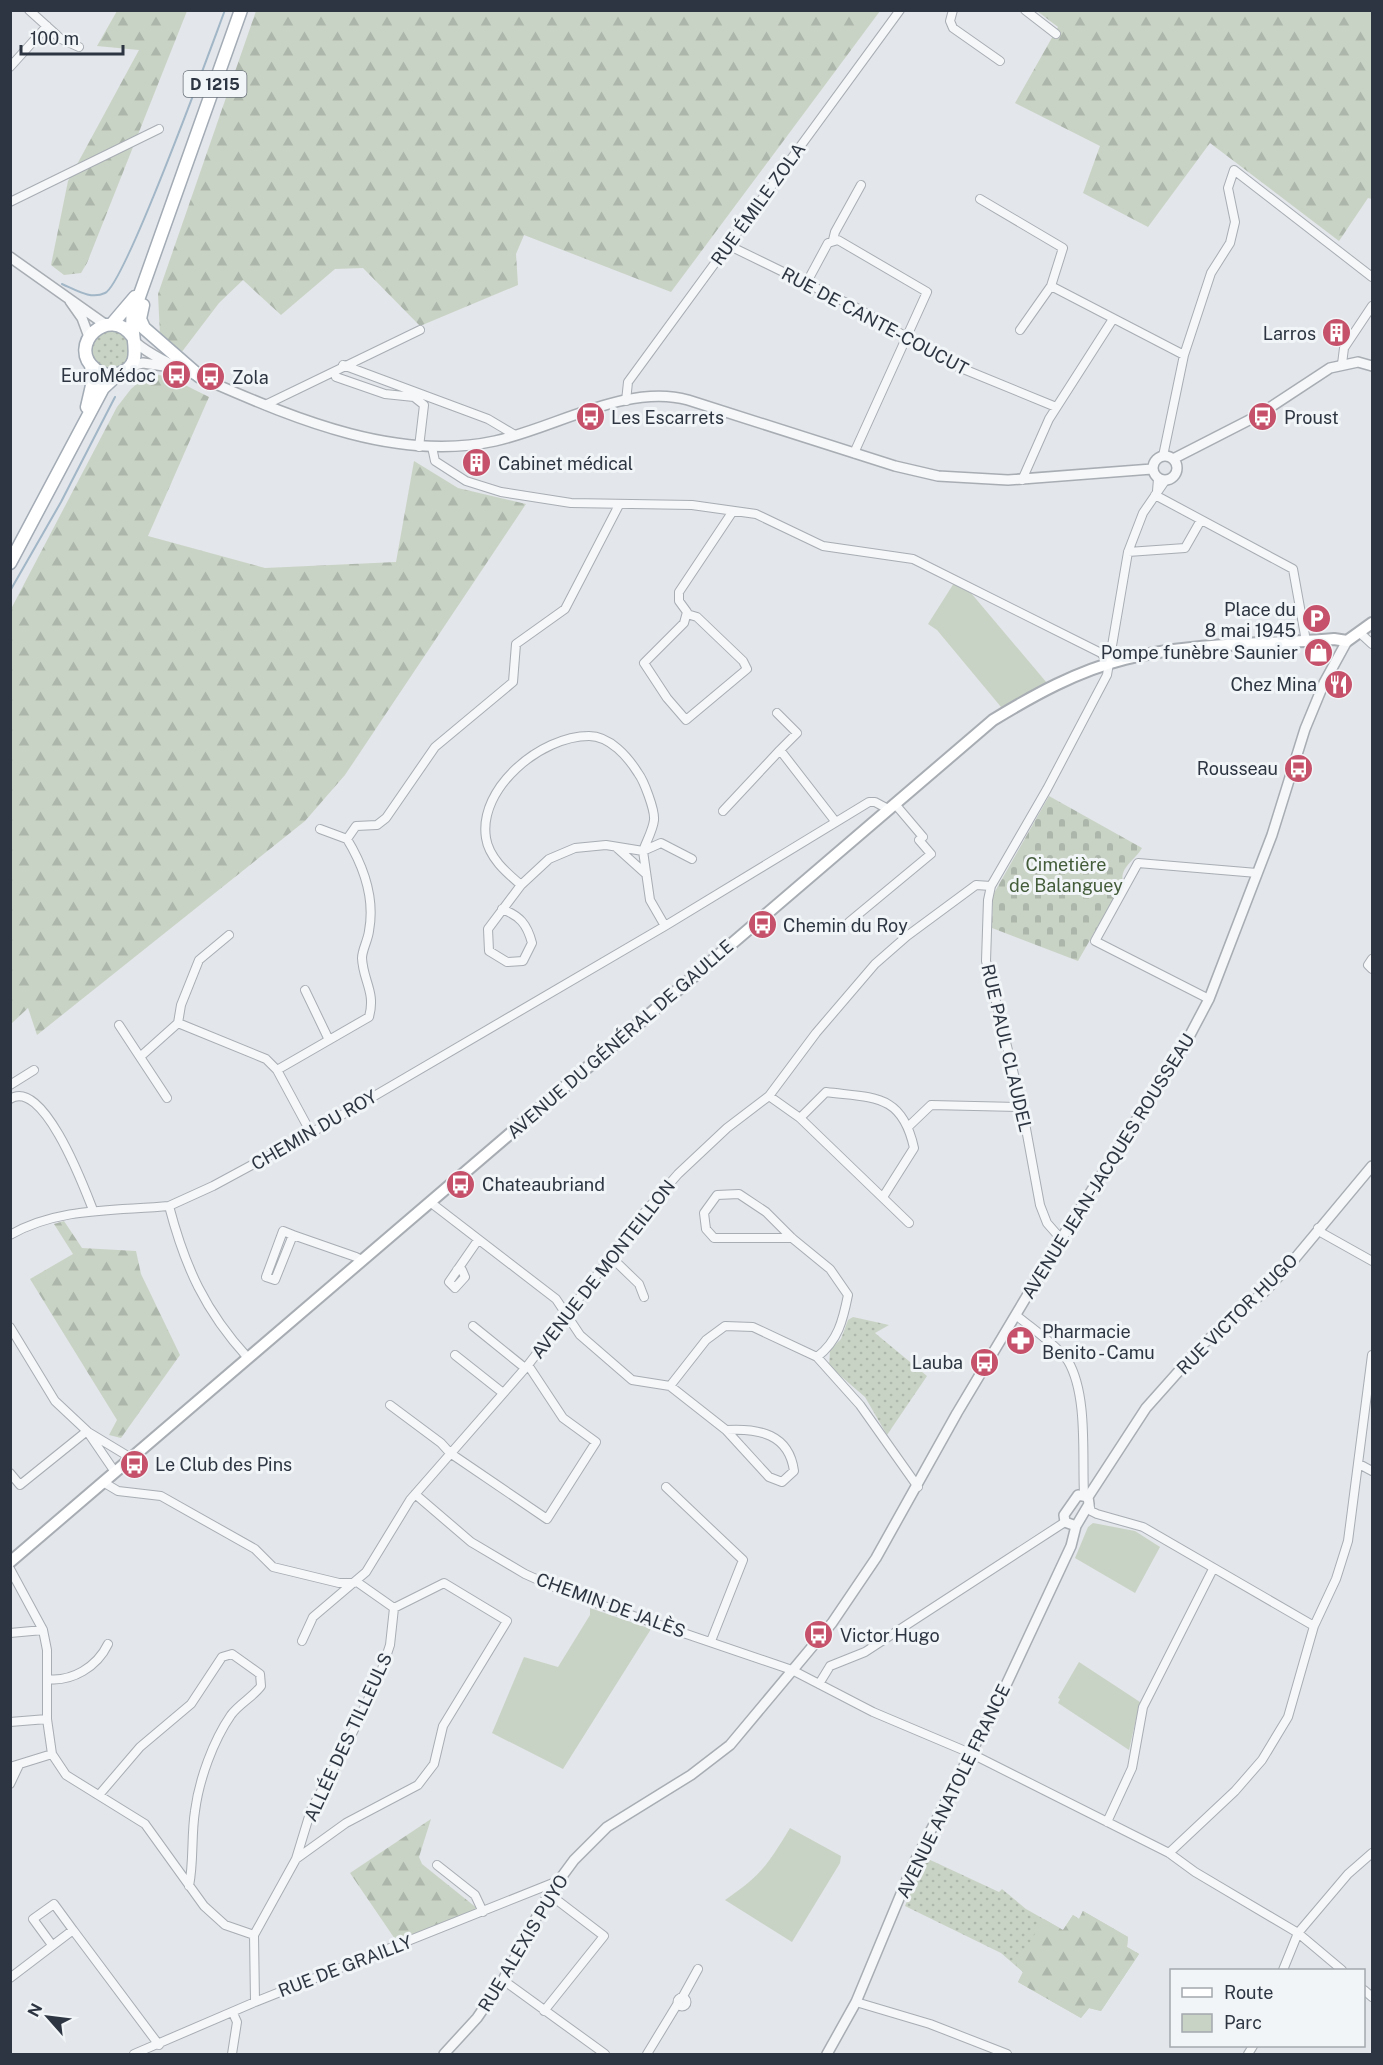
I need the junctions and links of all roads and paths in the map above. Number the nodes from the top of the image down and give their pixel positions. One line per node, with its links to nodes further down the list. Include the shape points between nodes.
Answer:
1 (29, 10): 6 (street)
2 (241, 10): 15 (main road, D 1215)
3 (900, 10): 17 (street, RUE ÉMILE ZOLA)
4 (953, 10): 9 (street, via 953,28)
5 (1025, 10): 7 (street)
6 (47, 26): 8 (street); 10 (street)
7 (1056, 34)
8 (79, 47)
9 (1000, 61)
10 (10, 67)
11 (159, 129): 14 (street)
12 (861, 185): 16 (street)
13 (980, 199): 21 (street, via 1064,248)
14 (10, 202)
15 (163, 231): 22 (main road, D 1215); 40 (main road, via 141,322 148,333)
16 (833, 240): 20 (street); 29 (street, via 927,292)
17 (729, 243): 20 (street, RUE DE CANTE-COUCUT); 42 (street, RUE ÉMILE ZOLA, via 628,382)
18 (10, 257): 23 (street)
19 (1372, 277): 32 (street, via 1234,170 1228,188 1235,222 1230,243 1211,273)
20 (807, 282): 29 (street, RUE DE CANTE-COUCUT)
21 (1051, 286): 25 (street); 28 (street)
22 (140, 292): 26 (main road, D 1215); 31 (main road, D 1215, via 132,320)
23 (64, 295): 26 (street); 30 (street, via 82,318)
24 (1372, 306): 33 (street, via 1344,348)
25 (1113, 319): 32 (street); 44 (street)
26 (109, 324): 30 (main road); 31 (main road, via 124,328)
27 (420, 330): 35 (street)
28 (1020, 330)
29 (906, 336): 44 (street, RUE DE CANTE-COUCUT, via 956,366); 49 (street)
30 (89, 337): 34 (main road, via 86,355)
31 (134, 339): 36 (main road, via 136,354); 38 (street)
32 (1184, 355): 50 (street)
33 (1342, 364): 37 (street, via 1358,362); 50 (street, via 1257,416)
34 (91, 365): 39 (main road, via 104,374); 46 (main road, via 91,392)
35 (343, 365): 43 (street); 45 (street, via 488,419)
36 (130, 366): 38 (street, via 155,363); 39 (main road)
37 (1372, 366)
38 (183, 369): 40 (street)
39 (118, 374): 46 (main road, via 103,388)
40 (199, 376): 43 (street)
41 (336, 377): 47 (street, via 385,394 420,400 424,405)
42 (626, 401): 45 (street); 49 (street, via 653,396 685,399)
43 (265, 405): 47 (street, via 376,439)
44 (1056, 407): 52 (street)
45 (516, 435): 48 (street)
46 (76, 439): 59 (main road)
47 (419, 447): 48 (street)
48 (432, 447): 55 (street, via 435,461 466,481 501,492 571,503)
49 (854, 453): 52 (street, via 938,476)
50 (1171, 460): 51 (street, via 1156,459); 53 (street, via 1175,475)
51 (1152, 469): 52 (street); 53 (street)
52 (1022, 480)
53 (1161, 480): 54 (street)
54 (1156, 493): 57 (street); 58 (street, RUE PAUL CLAUDEL, via 1143,513)
55 (619, 505): 56 (street, via 692,505); 73 (street, via 565,609 516,644 513,682 435,747 386,818 377,825 356,826)
56 (733, 511): 60 (street, via 679,592 679,601); 66 (street, via 756,514 823,546 913,559 1101,653)
57 (1201, 520): 58 (street, via 1185,548); 63 (street, via 1293,569)
58 (1128, 552): 66 (street, RUE PAUL CLAUDEL)
59 (10, 563)
60 (687, 614): 60 (street, via 684,623 644,663 666,698 686,720 747,669 697,617)
61 (1372, 623): 62 (main road)
62 (1360, 633): 64 (main road); 65 (street)
63 (1306, 641): 64 (main road, AVENUE DU GÉNÉRAL DE GAULLE); 66 (main road, AVENUE DU GÉNÉRAL DE GAULLE, via 1178,650)
64 (1347, 641): 77 (street, AVENUE JEAN-JACQUES ROUSSEAU, via 1305,729)
65 (1372, 644)
66 (1110, 664): 69 (main road, AVENUE DU GÉNÉRAL DE GAULLE, via 1045,689 993,720); 80 (street, RUE PAUL CLAUDEL, via 1047,789)
67 (777, 713): 68 (street, via 797,733)
68 (780, 750): 70 (street); 71 (street)
69 (892, 807): 71 (street, CHEMIN DU ROY, via 868,802); 82 (street, via 923,837 920,840 931,854); 105 (main road, AVENUE DU GÉNÉRAL DE GAULLE)
70 (723, 811)
71 (835, 821): 83 (street, CHEMIN DU ROY)
72 (320, 830): 73 (street)
73 (347, 839): 91 (street, via 372,897 362,958 374,1002 369,1017)
74 (615, 846): 75 (street); 78 (street); 79 (street, via 575,848 549,859)
75 (643, 850): 76 (street, via 661,843); 78 (street); 79 (street, via 654,820 643,780 624,751 591,736 553,743 524,763 499,788 485,814 486,840 499,866)
76 (692, 858)
77 (1257, 873): 88 (street, AVENUE JEAN-JACQUES ROUSSEAU); 88 (street, via 1138,863 1095,941)
78 (646, 874): 83 (street, via 650,900)
79 (521, 885): 81 (street)
80 (992, 886): 96 (street, AVENUE DE MONTEILLON, via 976,885 875,964 816,1032); 99 (street, RUE PAUL CLAUDEL, via 986,961)
81 (502, 909): 81 (street, via 488,929 489,951 507,962 523,961 532,943 528,928 517,915)
82 (849, 922)
83 (665, 926): 102 (street, CHEMIN DU ROY)
84 (229, 935): 89 (street, via 199,960)
85 (1372, 959): 86 (street, via 1368,965)
86 (1372, 969)
87 (305, 990): 91 (street)
88 (1209, 999): 113 (street, AVENUE JEAN-JACQUES ROUSSEAU, via 1188,1039)
89 (178, 1023): 92 (street); 94 (street, via 266,1059)
90 (119, 1025): 92 (street)
91 (329, 1040): 94 (street)
92 (140, 1056): 98 (street)
93 (34, 1070): 95 (street)
94 (277, 1070): 102 (street)
95 (10, 1086): 97 (street)
96 (769, 1096): 100 (street); 115 (street, AVENUE DE MONTEILLON, via 727,1128 678,1174)
97 (12, 1097): 107 (street, via 31,1098 52,1122)
98 (167, 1098)
99 (1022, 1107): 101 (street, via 931,1105); 113 (street, RUE PAUL CLAUDEL, via 1040,1205 1047,1223)
100 (800, 1119): 101 (street, via 826,1092 884,1099); 104 (street)
101 (909, 1126): 104 (street, via 914,1148)
102 (311, 1133): 106 (street, CHEMIN DU ROY)
103 (1372, 1166): 109 (street, RUE VICTOR HUGO)
104 (883, 1197): 108 (street)
105 (430, 1202): 114 (street); 116 (main road, AVENUE DU GÉNÉRAL DE GAULLE)
106 (169, 1206): 107 (street); 127 (street, via 180,1249 197,1288 223,1331)
107 (93, 1210): 110 (street, via 46,1219)
108 (909, 1223)
109 (1318, 1228): 117 (street); 144 (street, RUE VICTOR HUGO, via 1265,1291 1203,1344 1146,1408)
110 (11, 1233)
111 (292, 1234): 111 (street, via 284,1231 266,1277 275,1280); 116 (street)
112 (792, 1238): 112 (street, via 766,1212 739,1194 717,1195 704,1213 706,1229 714,1238); 126 (street, via 830,1269 848,1295 842,1325 832,1344)
113 (1061, 1239): 121 (street, AVENUE JEAN-JACQUES ROUSSEAU)
114 (478, 1240): 118 (street); 120 (street, via 556,1299)
115 (611, 1257): 119 (street, via 639,1284); 120 (street, AVENUE DE MONTEILLON)
116 (362, 1260): 127 (main road, AVENUE DU GÉNÉRAL DE GAULLE)
117 (1372, 1261)
118 (457, 1270)
119 (644, 1297)
120 (568, 1313): 128 (street, AVENUE DE MONTEILLON); 129 (street, via 580,1335 632,1380)
121 (1016, 1315): 141 (street, AVENUE JEAN-JACQUES ROUSSEAU); 144 (street, via 1067,1360 1076,1381)
122 (473, 1326): 128 (street)
123 (10, 1327): 133 (street, via 55,1401)
124 (455, 1355): 130 (street)
125 (1372, 1355): 136 (street)
126 (817, 1357): 129 (street, via 753,1328 725,1326 706,1340); 141 (street, via 860,1405)
127 (248, 1358): 135 (main road, AVENUE DU GÉNÉRAL DE GAULLE)
128 (527, 1366): 130 (street, AVENUE DE MONTEILLON); 134 (street, via 563,1418 596,1442 547,1519)
129 (670, 1386): 132 (street)
130 (503, 1393): 134 (street, AVENUE DE MONTEILLON)
131 (390, 1405): 134 (street)
132 (726, 1430): 132 (street, via 769,1478 782,1482 794,1471 792,1454 772,1436 751,1429)
133 (87, 1431): 135 (street); 138 (street); 139 (street, via 20,1485)
134 (450, 1453): 143 (street, AVENUE DE MONTEILLON)
135 (131, 1458): 138 (main road, AVENUE DU GÉNÉRAL DE GAULLE)
136 (1359, 1464): 137 (street); 152 (street, via 1348,1541)
137 (1372, 1471)
138 (115, 1472): 140 (main road, AVENUE DU GÉNÉRAL DE GAULLE)
139 (10, 1473)
140 (103, 1482): 147 (main road, AVENUE DU GÉNÉRAL DE GAULLE); 150 (street, via 118,1491 161,1496 255,1549 273,1567 339,1583)
141 (918, 1486): 158 (street, AVENUE JEAN-JACQUES ROUSSEAU, via 832,1623)
142 (666, 1487): 156 (street, via 743,1560)
143 (416, 1494): 150 (street, AVENUE DE MONTEILLON); 156 (street, CHEMIN DE JALÈS, via 471,1542 525,1574 572,1595)
144 (1087, 1498): 145 (street, via 1078,1495 1073,1500 1064,1515); 146 (street, AVENUE ANATOLE FRANCE); 149 (street, via 1091,1511 1143,1527)
145 (1065, 1522): 146 (street); 160 (street, via 865,1652 830,1666)
146 (1076, 1526): 163 (street, AVENUE ANATOLE FRANCE, via 1071,1546)
147 (10, 1562)
148 (10, 1569): 153 (street)
149 (1213, 1569): 152 (street); 168 (street, via 1143,1707 1131,1768)
150 (357, 1582): 151 (street); 155 (street, AVENUE DE MONTEILLON, via 313,1617)
151 (394, 1608): 171 (street, ALLÉE DES TILLEULS, via 390,1645 381,1672 311,1810); 171 (street, via 444,1583 507,1621 443,1726 434,1764 418,1785 346,1823)
152 (1314, 1626): 169 (street, via 1288,1717 1262,1760)
153 (43, 1630): 154 (street); 159 (street)
154 (10, 1633)
155 (302, 1641)
156 (711, 1641): 158 (street, CHEMIN DE JALÈS)
157 (108, 1644): 159 (street, via 103,1654 68,1680)
158 (792, 1670): 160 (street, CHEMIN DE JALÈS); 173 (street, RUE ALEXIS PUYO, via 730,1745 607,1827)
159 (47, 1679): 161 (street)
160 (819, 1684): 163 (street, CHEMIN DE JALÈS, via 873,1712)
161 (46, 1719): 162 (street); 164 (street)
162 (10, 1722)
163 (970, 1753): 168 (street, CHEMIN DE JALÈS); 187 (street, AVENUE ANATOLE FRANCE, via 913,1865)
164 (52, 1754): 165 (street); 167 (street, via 66,1775)
165 (15, 1766): 166 (street)
166 (10, 1784)
167 (99, 1795): 174 (street, via 145,1824); 174 (street, via 140,1747 191,1704 222,1657 232,1654 260,1674 261,1686 224,1727 198,1796)
168 (1107, 1822): 169 (street, CHEMIN DE JALÈS)
169 (1169, 1853): 178 (street, CHEMIN DE JALÈS)
170 (1372, 1853): 178 (street, via 1348,1874)
171 (296, 1859): 179 (street, ALLÉE DES TILLEULS)
172 (437, 1865): 176 (street, via 475,1895)
173 (558, 1881): 175 (street, RUE ALEXIS PUYO); 176 (street, RUE DE GRAILLY)
174 (189, 1886): 179 (street, via 225,1925)
175 (549, 1894): 185 (street, RUE ALEXIS PUYO); 188 (street, via 604,1936)
176 (483, 1912): 186 (street, RUE DE GRAILLY)
177 (74, 1930): 180 (street); 180 (street, via 54,1904 33,1919); 190 (street)
178 (1298, 1933): 182 (street); 183 (street, CHEMIN DE JALÈS)
179 (254, 1935): 186 (street)
180 (52, 1945): 184 (street)
181 (698, 1968): 195 (street)
182 (1284, 1969)
183 (1340, 1969)
184 (10, 1978)
185 (503, 1980): 188 (street); 193 (street, RUE ALEXIS PUYO, via 477,2019)
186 (255, 2002): 189 (street, RUE DE GRAILLY)
187 (856, 2002): 196 (street, AVENUE ANATOLE FRANCE); 197 (street, via 930,2024)
188 (544, 2011): 194 (street)
189 (233, 2013): 190 (street, RUE DE GRAILLY); 192 (street, via 237,2022)
190 (159, 2045): 191 (street, RUE DE GRAILLY)
191 (134, 2055)
192 (232, 2055)
193 (444, 2055)
194 (605, 2055)
195 (647, 2055)
196 (826, 2055)
197 (1007, 2055)

